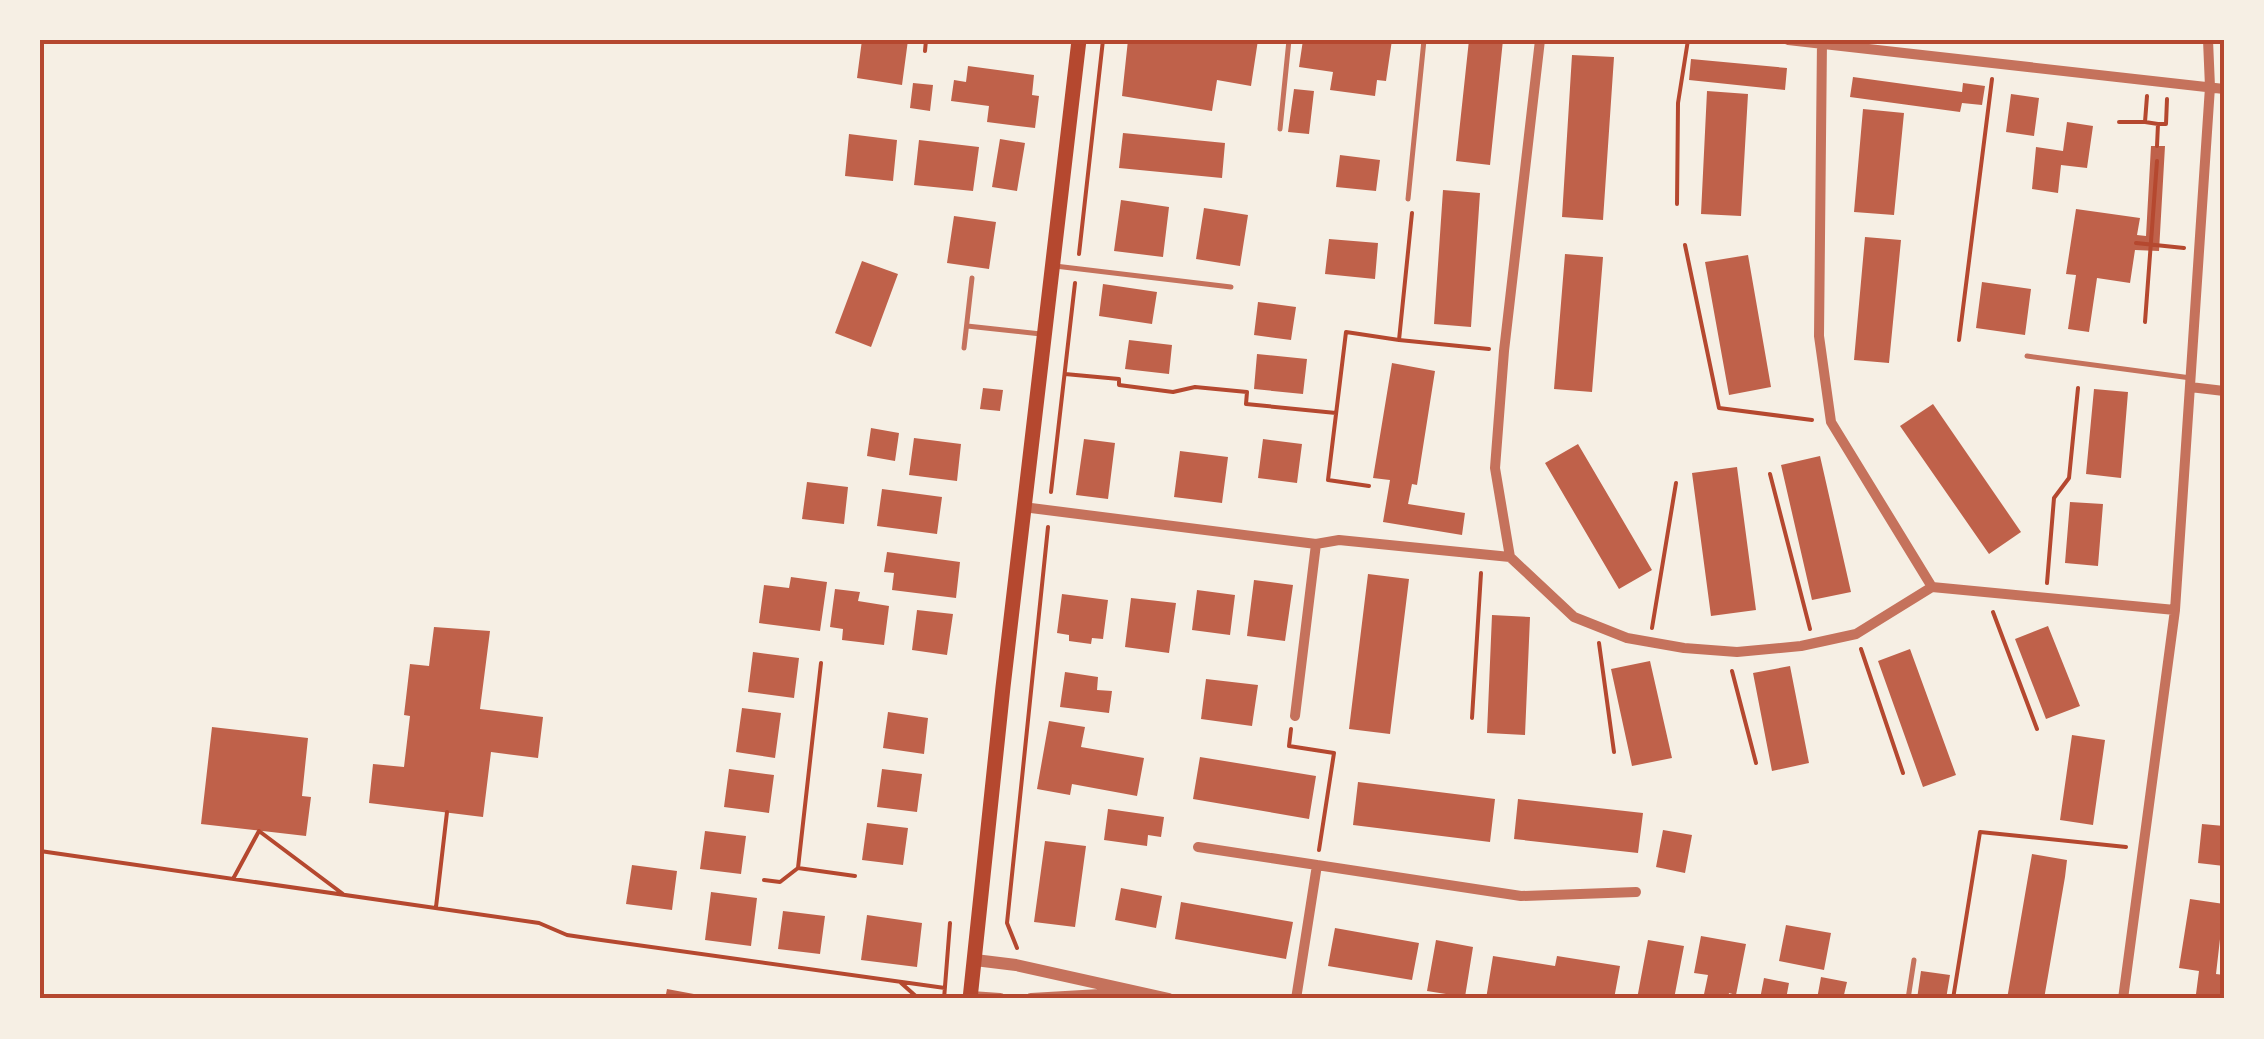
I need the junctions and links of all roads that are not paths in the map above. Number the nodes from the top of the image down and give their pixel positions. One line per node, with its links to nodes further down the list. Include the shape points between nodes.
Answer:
1 (1078, 40): 12 (main road)
2 (1289, 40): 10 (lane)
3 (1424, 40): 11 (lane)
4 (1540, 40): 23 (street, via 1494,468)
5 (1788, 40): 7 (street)
6 (2208, 40): 8 (street)
7 (1822, 42): 8 (street); 24 (street, via 1819,336 1830,422)
8 (2210, 87): 9 (street); 19 (street)
9 (2224, 89)
10 (1280, 129)
11 (1408, 199)
12 (1052, 266): 14 (lane); 16 (main road)
13 (972, 278): 15 (lane)
14 (1231, 287)
15 (967, 326): 16 (lane); 17 (lane)
16 (1044, 334): 21 (main road)
17 (964, 348)
18 (2027, 356): 19 (lane)
19 (2190, 383): 20 (street); 25 (street)
20 (2224, 391)
21 (1024, 507): 22 (street); 30 (main road)
22 (1316, 544): 23 (street, via 1339,540); 26 (street)
23 (1510, 557): 24 (street, via 1574,617 1627,638 1727,651 1856,634)
24 (1932, 586): 25 (street)
25 (2176, 610): 39 (street)
26 (1295, 716)
27 (1198, 847): 28 (street)
28 (1317, 864): 29 (street, via 1521,896); 37 (street)
29 (1636, 892)
30 (975, 960): 32 (street); 33 (main road)
31 (1914, 960): 38 (lane)
32 (1135, 994): 35 (street); 36 (street)
33 (971, 998): 34 (street)
34 (1000, 999)
35 (1032, 999)
36 (1169, 999)
37 (1296, 999)
38 (1908, 999)
39 (2123, 999)

